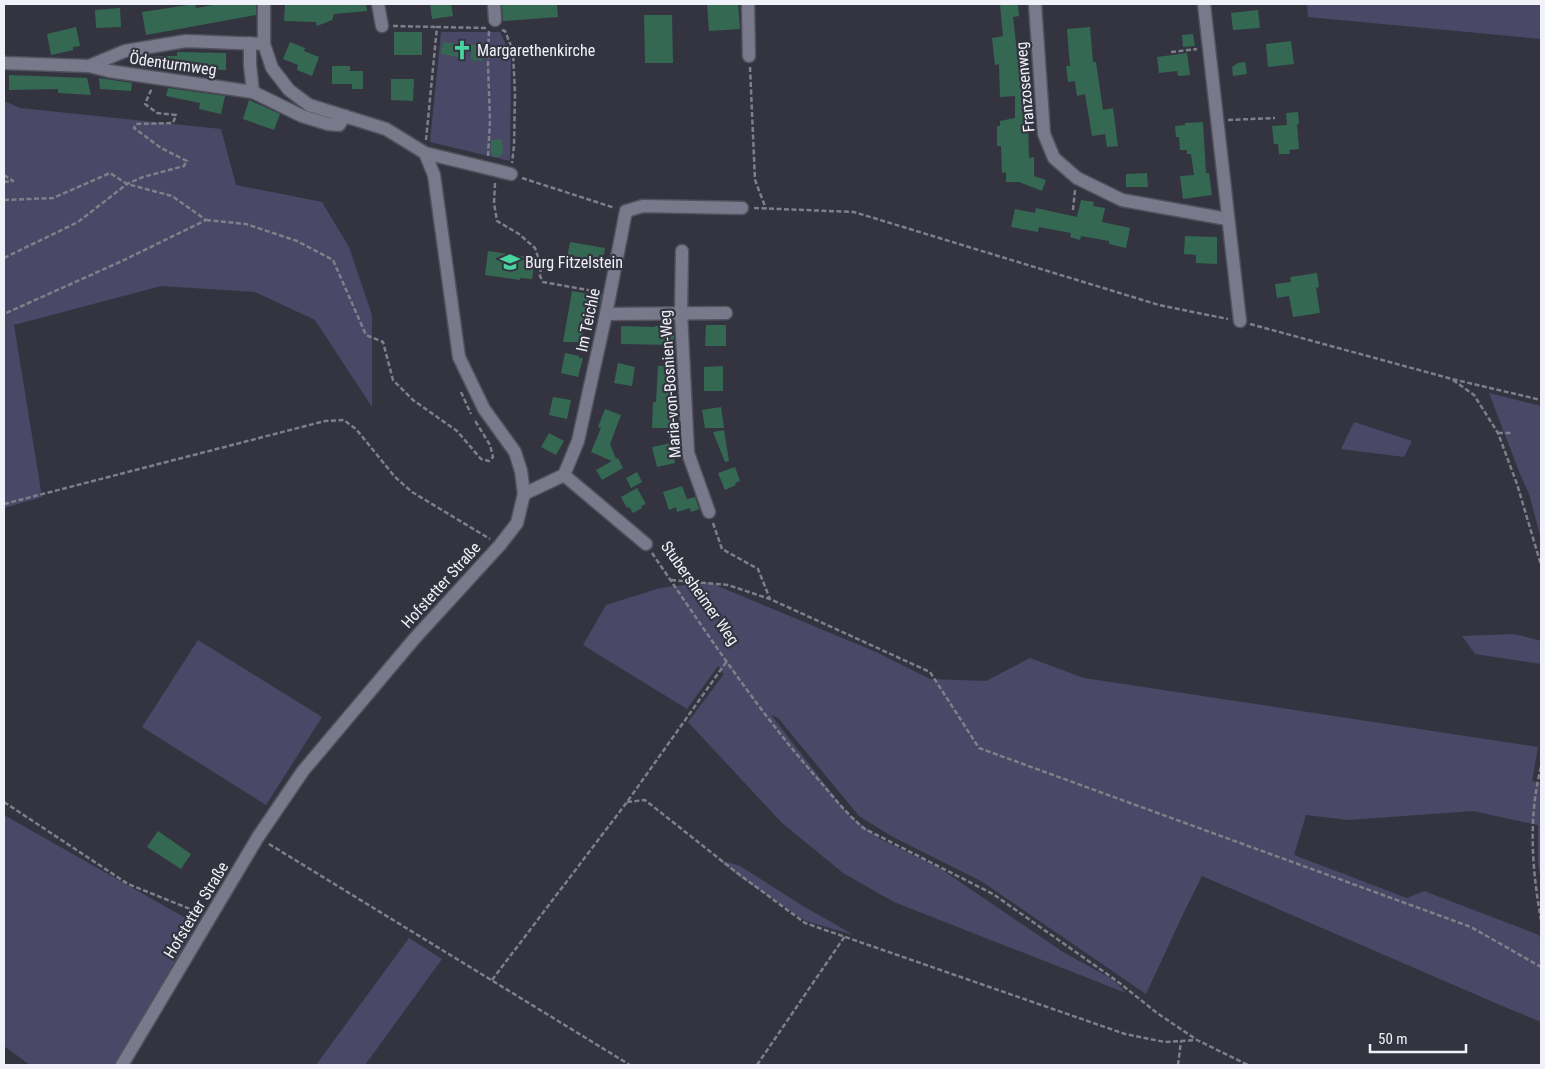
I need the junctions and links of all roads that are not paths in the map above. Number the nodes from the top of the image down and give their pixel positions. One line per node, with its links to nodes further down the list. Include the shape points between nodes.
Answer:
1 (264, 4): 10 (street)
2 (378, 4): 8 (street)
3 (494, 4): 7 (street)
4 (748, 4): 11 (street)
5 (1034, 4): 19 (street, Franzosenweg, via 1044,134 1054,158 1077,178 1122,200)
6 (1204, 4): 19 (street)
7 (493, 25)
8 (382, 26)
9 (250, 42): 10 (street, Ödenturmweg); 13 (street, Ödenturmweg, via 186,42 126,51); 14 (street)
10 (264, 44): 15 (street, via 272,68 289,90 308,105)
11 (749, 56)
12 (4, 63): 13 (street, Ödenturmweg)
13 (89, 66): 14 (street, Ödenturmweg)
14 (253, 92): 15 (street, Ödenturmweg, via 302,116 328,124 340,125)
15 (345, 116): 16 (street, via 386,129)
16 (425, 150): 17 (street); 26 (street, Hofstetter Straße, via 434,175 459,357 484,408 515,452)
17 (511, 174)
18 (742, 208): 21 (street, Im Teichle, via 643,206 626,211)
19 (1227, 219): 24 (street)
20 (682, 251): 22 (street, Maria-von-Bosnien-Weg)
21 (606, 314): 22 (street); 25 (street, Im Teichle, via 578,441)
22 (681, 314): 23 (street); 27 (street, Maria-von-Bosnien-Weg, via 688,453)
23 (726, 314)
24 (1240, 321)
25 (564, 475): 26 (street); 28 (street, Stubersheimer Weg)
26 (524, 494): 29 (street, Hofstetter Straße, via 517,523 500,545 415,638 303,770 258,837)
27 (709, 512)
28 (646, 544)
29 (122, 1065)

